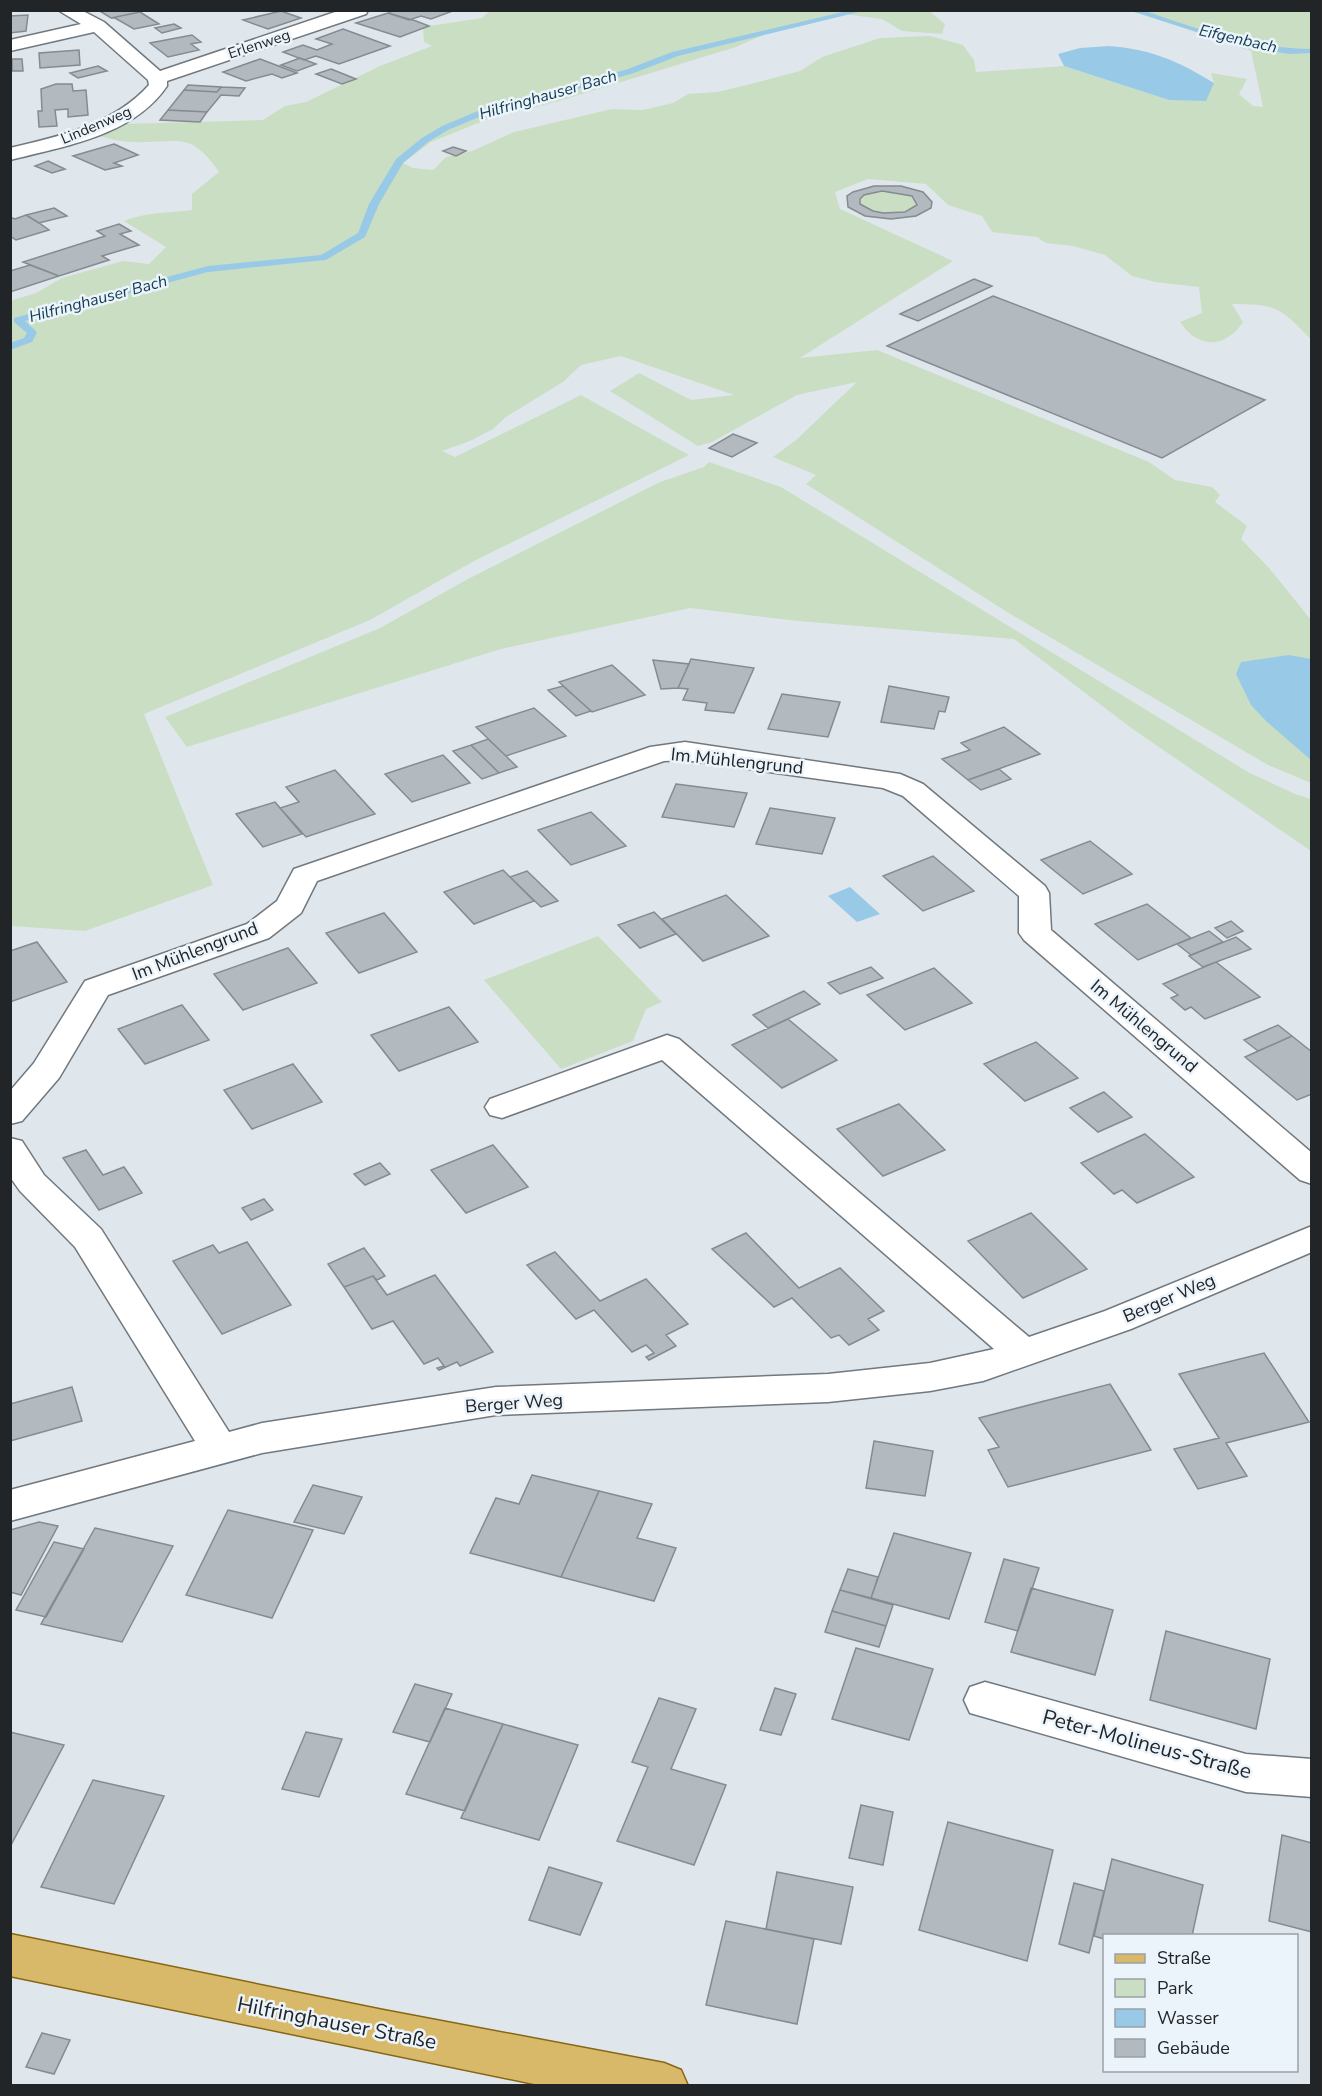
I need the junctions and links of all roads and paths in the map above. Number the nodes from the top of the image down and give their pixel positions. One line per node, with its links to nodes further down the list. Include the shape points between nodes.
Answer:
1 (66, 10): 3 (street)
2 (360, 10): 5 (street, Erlenweg)
3 (99, 26): 4 (street); 5 (street)
4 (10, 46)
5 (157, 78): 6 (street, Lindenweg, via 158,86 146,103 122,118 64,140)
6 (10, 154)
7 (502, 1107): 12 (street, via 667,1046)
8 (10, 1113): 10 (street, Im Mühlengrund, via 47,1070 96,988 258,931 290,906 305,875 660,753 685,751 890,780 913,790 1034,892 1035,933)
9 (10, 1149): 13 (street, via 32,1183 88,1238)
10 (1311, 1172)
11 (1311, 1238): 12 (street, Berger Weg, via 1118,1320)
12 (1025, 1354): 13 (street, Berger Weg, via 930,1377 828,1388 496,1401 322,1427)
13 (219, 1448): 14 (street, Berger Weg)
14 (10, 1506)
15 (985, 1700): 16 (street, Peter-Molineus-Straße, via 1246,1773)
16 (1311, 1778)
17 (10, 1955): 18 (main road, Hilfringhauser Straße)
18 (664, 2085)

